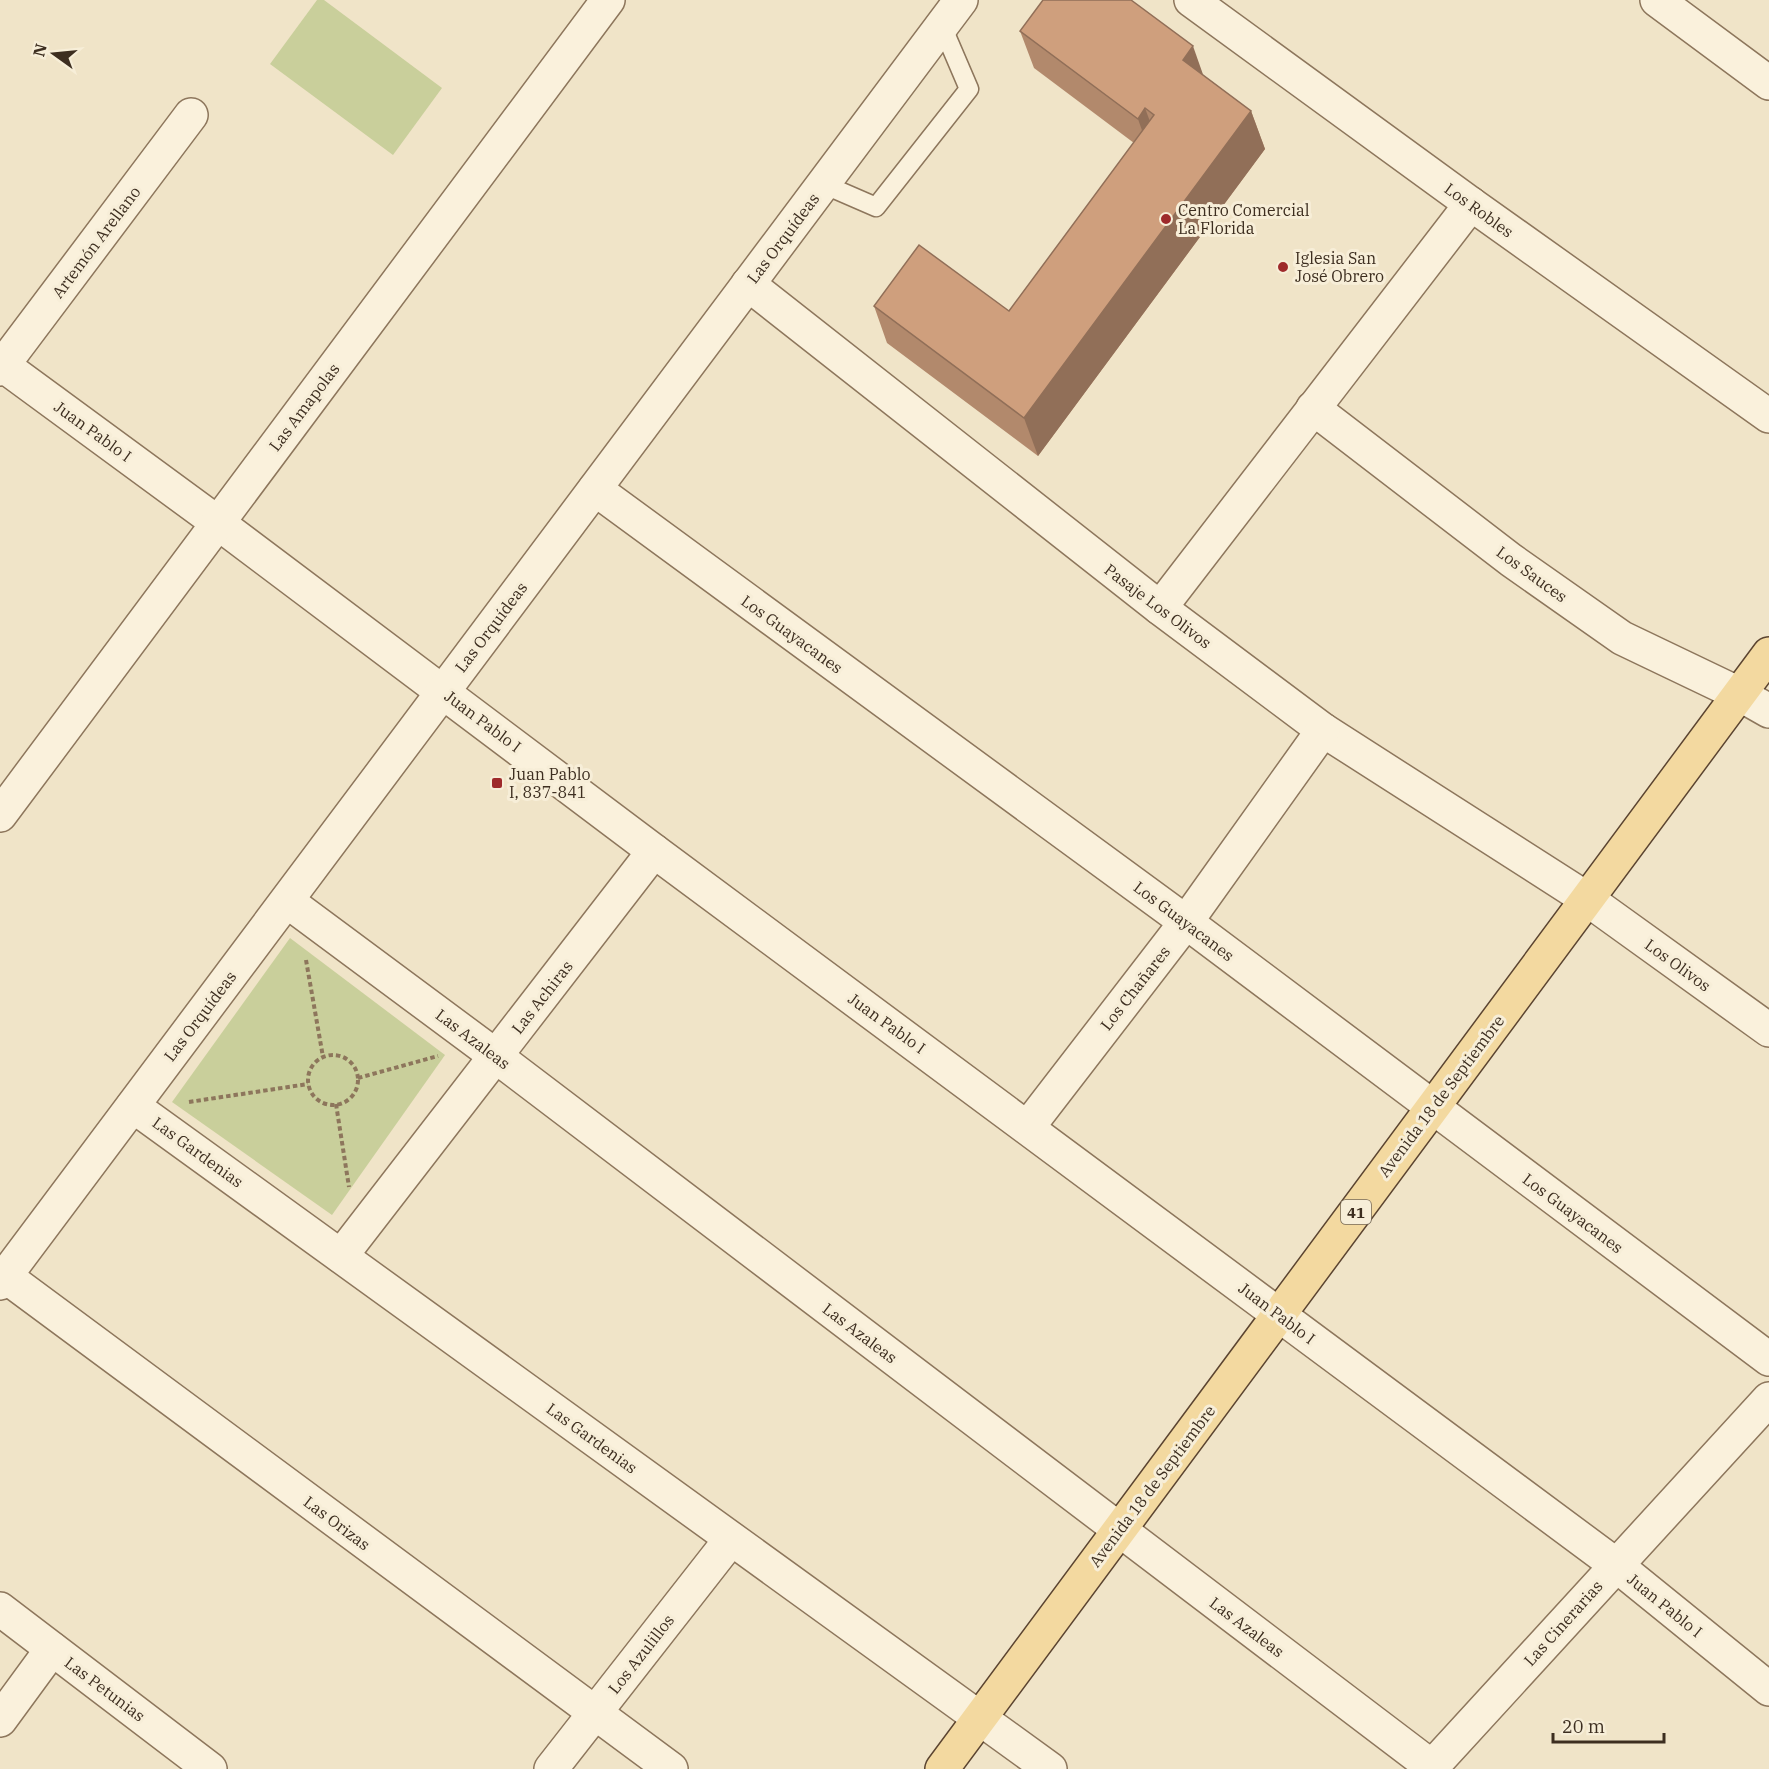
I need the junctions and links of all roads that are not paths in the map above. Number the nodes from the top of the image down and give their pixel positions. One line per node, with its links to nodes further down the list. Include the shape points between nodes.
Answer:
1 (608, 0): 15 (street, Las Amapolas)
2 (961, 0): 5 (street, Las Orquídeas)
3 (1191, 0): 9 (street, Los Robles)
4 (1657, 0): 6 (street)
5 (942, 26): 8 (street, Las Orquídeas); 8 (lane, via 969,89 876,207)
6 (1769, 83)
7 (191, 115): 11 (street, Artemón Arellano)
8 (823, 184): 10 (street, Las Orquídeas)
9 (1471, 204): 12 (street); 13 (street, Los Robles)
10 (748, 284): 14 (street, Las Orquídeas); 16 (street, Pasaje Los Olivos)
11 (1, 366): 15 (street, Juan Pablo I)
12 (1312, 408): 16 (street); 19 (street, Los Sauces, via 1511,560 1622,638)
13 (1769, 416)
14 (595, 489): 18 (street, Las Orquídeas); 26 (street, Los Guayacanes)
15 (218, 523): 18 (street, Juan Pablo I); 22 (street, Las Amapolas)
16 (1160, 608): 21 (street, Pasaje Los Olivos)
17 (1769, 654): 19 (main road, Avenida 18 de Septiembre / 41)
18 (443, 691): 23 (street, Juan Pablo I); 25 (street, Las Orquídeas)
19 (1739, 694): 20 (street, Los Sauces); 24 (main road, Avenida 18 de Septiembre / 41)
20 (1769, 711)
21 (1323, 730): 24 (street, Pasaje Los Olivos); 26 (street, Los Chañares)
22 (0, 815)
23 (654, 851): 28 (street, Las Achiras); 31 (street, Juan Pablo I)
24 (1587, 899): 27 (street, Los Olivos); 30 (main road, Avenida 18 de Septiembre / 41)
25 (292, 904): 28 (street, Las Azaleas); 29 (street, Las Orquídeas)
26 (1186, 922): 30 (street, Los Guayacanes); 31 (street, Los Chañares)
27 (1769, 1030)
28 (488, 1050): 32 (street, Las Achiras); 37 (street, Las Azaleas)
29 (136, 1108): 32 (street, Las Gardenias); 33 (street, Las Orquídeas)
30 (1432, 1108): 34 (main road, Avenida 18 de Septiembre / 41); 35 (street, Los Guayacanes)
31 (1028, 1128): 34 (street, Juan Pablo I)
32 (349, 1246): 38 (street, Las Gardenias)
33 (2, 1280): 43 (street, Las Orizas)
34 (1279, 1315): 37 (main road, Avenida 18 de Septiembre / 41); 39 (street, Juan Pablo I)
35 (1769, 1359)
36 (1769, 1399): 39 (street, Las Cinerarias)
37 (1120, 1530): 44 (main road, Avenida 18 de Septiembre / 41); 46 (street, Las Azaleas)
38 (731, 1539): 43 (street, Los Azulillos); 44 (street, Las Gardenias)
39 (1616, 1565): 42 (street, Juan Pablo I); 46 (street, Las Cinerarias)
40 (0, 1609): 41 (street, Las Petunias)
41 (51, 1649): 45 (street); 47 (street, Las Petunias)
42 (1769, 1689)
43 (595, 1713): 48 (street, Los Azulillos); 49 (street, Las Orizas)
44 (980, 1718): 50 (main road, Avenida 18 de Septiembre / 41); 51 (street, Las Gardenias)
45 (0, 1720)
46 (1431, 1768)
47 (210, 1769)
48 (551, 1769)
49 (670, 1769)
50 (942, 1769)
51 (1050, 1769)

